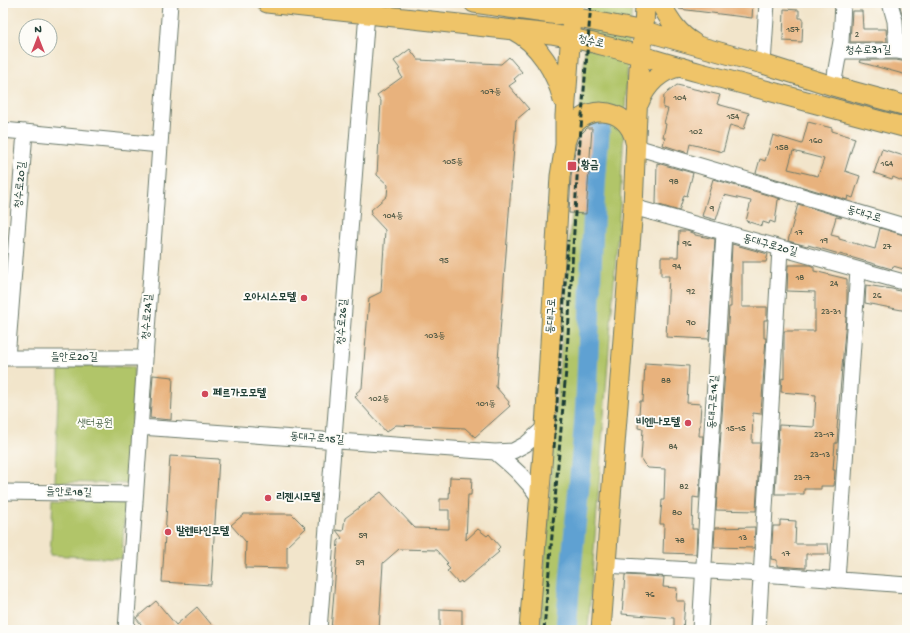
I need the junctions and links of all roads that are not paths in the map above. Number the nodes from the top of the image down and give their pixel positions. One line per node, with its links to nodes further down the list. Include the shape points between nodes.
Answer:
1 (170, 3): 31 (street, 청수로24길)
2 (267, 3): 12 (main road, 청수로)
3 (474, 3): 10 (main road, 청수로)
4 (533, 3): 10 (main road)
5 (644, 3): 15 (main road)
6 (660, 3): 17 (main road, via 683,36)
7 (767, 3): 21 (street)
8 (843, 3): 18 (street, 청수로31길)
9 (890, 3): 13 (street, 청수로31길)
10 (509, 8): 11 (main road, 청수로)
11 (573, 10): 15 (main road, 청수로); 16 (main road, 동대구로)
12 (367, 13): 14 (main road, 청수로); 43 (street, 청수로26길)
13 (901, 25): 19 (street, 청수로31길)
14 (513, 30): 16 (main road, 청수로); 26 (main road, via 522,34 544,58 561,92)
15 (644, 31): 17 (main road, 청수로); 20 (main road)
16 (572, 38): 20 (main road, 청수로); 26 (main road, 동대구로)
17 (706, 49): 21 (main road, 청수로)
18 (839, 51): 19 (street, 청수로31길); 23 (street, 청수로31길)
19 (902, 52)
20 (641, 55): 22 (main road, 청수로); 24 (main road)
21 (763, 64): 23 (main road, 청수로)
22 (681, 67): 24 (main road, via 661,74 653,81); 27 (main road, 청수로)
23 (833, 86): 25 (main road, 청수로)
24 (637, 106): 32 (main road)
25 (907, 106)
26 (565, 116): 30 (main road, 동대구로)
27 (907, 128)
28 (3, 130): 29 (street)
29 (25, 132): 31 (street); 39 (street, 청수로20길)
30 (565, 144): 32 (main road, via 568,133 579,119 596,112 608,112 628,125 634,135); 42 (main road, 동대구로, via 560,176)
31 (160, 145): 40 (street, 청수로24길)
32 (636, 147): 33 (main road); 34 (street, 동대구로)
33 (633, 207): 35 (street, 동대구로20길); 48 (main road)
34 (907, 227)
35 (724, 233): 36 (street, 동대구로20길); 49 (street, 동대구로14길)
36 (780, 249): 37 (street, 동대구로20길); 50 (street)
37 (858, 270): 38 (street, 동대구로20길); 51 (street)
38 (907, 283)
39 (5, 358): 40 (street, 들안로20길)
40 (145, 358): 41 (street, 청수로24길)
41 (140, 427): 43 (street, 동대구로15길); 46 (street, 청수로24길)
42 (545, 427): 44 (street, 동대구로15길, via 526,444 513,451); 47 (main road, 동대구로)
43 (334, 440): 44 (street, 동대구로15길); 54 (street, 청수로26길)
44 (494, 452): 47 (street, via 516,468)
45 (3, 492): 46 (street, 들안로18길)
46 (136, 494): 53 (street, 청수로24길)
47 (540, 499): 55 (main road, 동대구로)
48 (606, 565): 49 (street); 56 (main road)
49 (705, 570): 50 (street); 57 (street, 동대구로14길)
50 (762, 574): 51 (street); 58 (street)
51 (837, 580): 52 (street)
52 (907, 585)
53 (126, 630)
54 (320, 630)
55 (528, 630)
56 (601, 630)
57 (700, 630)
58 (758, 630)

